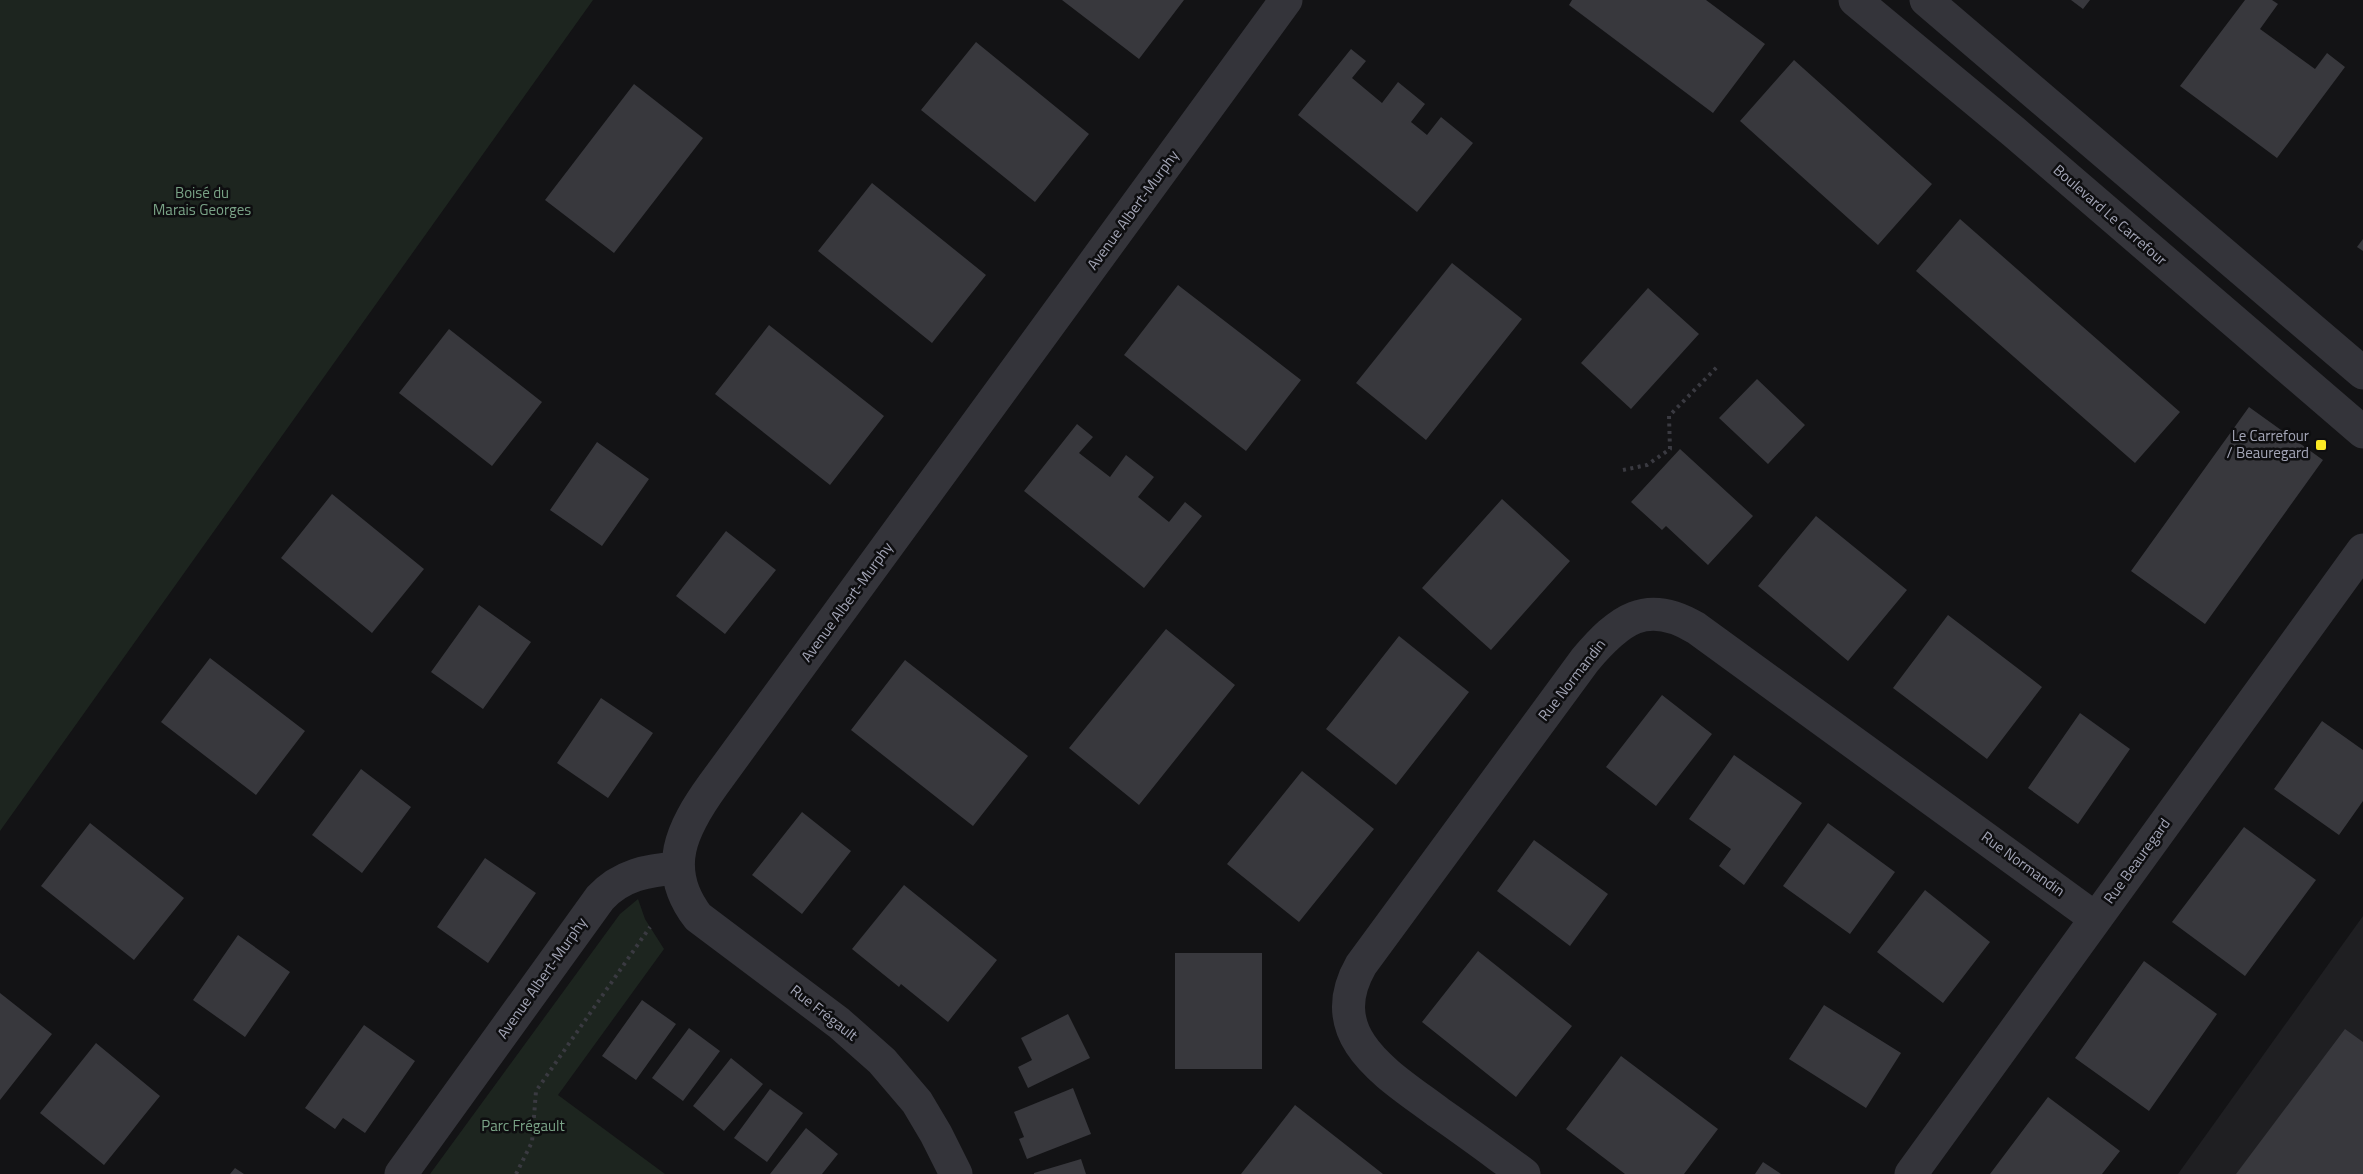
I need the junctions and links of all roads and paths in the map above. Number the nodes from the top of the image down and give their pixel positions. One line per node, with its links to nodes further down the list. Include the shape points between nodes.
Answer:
1 (1286, 0): 9 (street, Avenue Albert-Murphy, via 700,804 682,840)
2 (1855, 0): 6 (street, Boulevard Le Carrefour)
3 (1926, 0): 5 (street)
4 (1718, 366): 7 (path, via 1669,416 1670,449 1647,465)
5 (2363, 373)
6 (2363, 432)
7 (1623, 470)
8 (2363, 550): 10 (street, Rue Beauregard)
9 (678, 868): 12 (street, Avenue Albert-Murphy, via 636,874 609,888); 14 (street, Rue Frégault, via 686,900 698,917 839,1023 882,1061 917,1102)
10 (2095, 918): 15 (street, Rue Normandin, via 1696,628 1663,614 1630,620 1611,631 1586,660 1361,965 1349,990 1352,1027 1370,1058); 16 (street, Rue Beauregard)
11 (650, 927): 13 (path, via 536,1090 532,1142)
12 (401, 1174)
13 (516, 1174)
14 (956, 1174)
15 (1524, 1174)
16 (1911, 1174)

